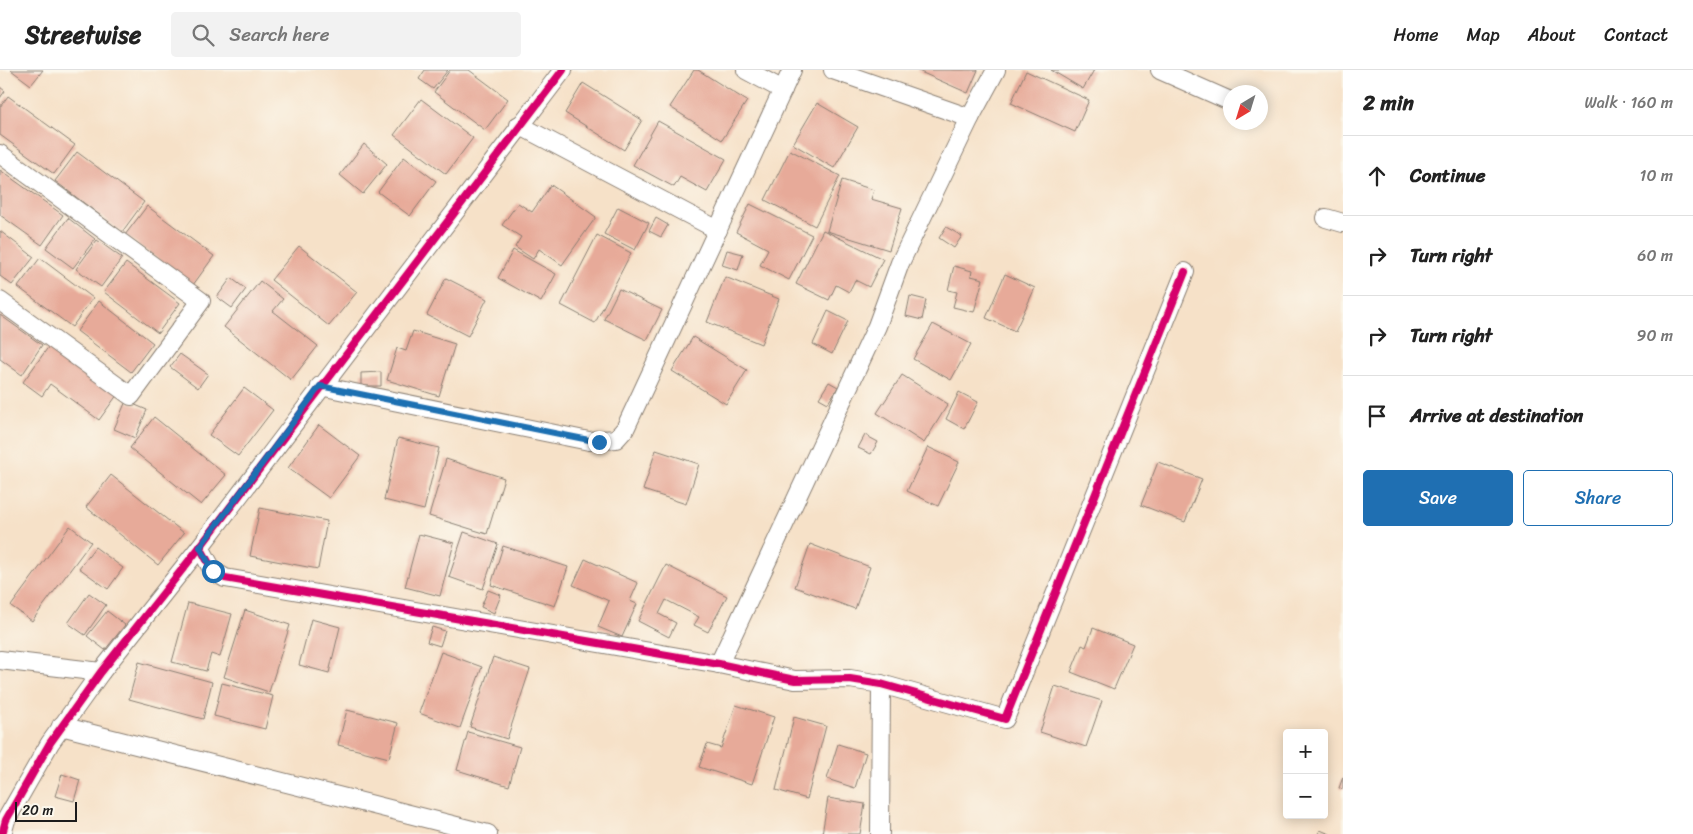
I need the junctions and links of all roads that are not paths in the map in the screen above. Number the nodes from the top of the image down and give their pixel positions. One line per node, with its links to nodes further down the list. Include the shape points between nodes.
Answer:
1 (563, 70): 10 (street)
2 (746, 70): 7 (street)
3 (792, 70): 7 (street)
4 (833, 70): 9 (street)
5 (996, 70): 9 (street)
6 (1160, 70): 8 (street)
7 (783, 90): 12 (street)
8 (1223, 98)
9 (970, 118): 18 (street, via 900,263 876,326)
10 (519, 126): 12 (street); 15 (street)
11 (0, 154): 14 (street, via 201,301 131,396)
12 (718, 230): 15 (street, via 625,429 616,439 589,441)
13 (1185, 272): 20 (street, via 1005,719)
14 (0, 301)
15 (320, 386): 16 (street)
16 (200, 547): 18 (street, via 213,571 225,578); 19 (street)
17 (0, 660): 19 (street)
18 (719, 664): 20 (street, via 795,680 850,679)
19 (101, 672): 21 (street)
20 (881, 684): 24 (street)
21 (61, 726): 22 (street, via 6,820); 23 (street)
22 (2, 834)
23 (488, 834)
24 (880, 834)

